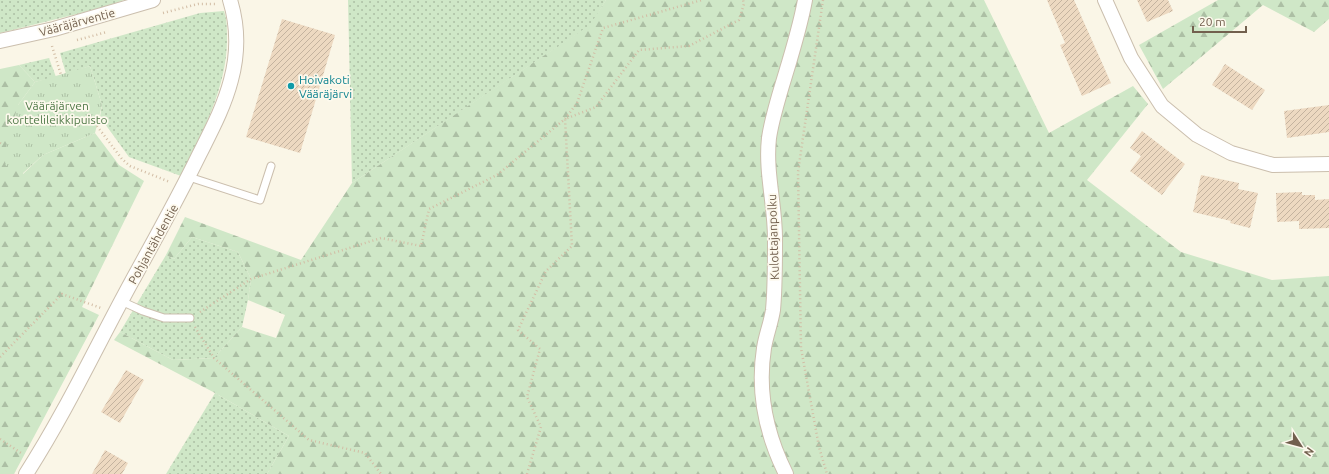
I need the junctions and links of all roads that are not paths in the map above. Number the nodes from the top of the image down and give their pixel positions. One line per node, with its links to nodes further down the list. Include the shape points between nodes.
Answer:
1 (153, 0): 5 (street, Vääräjärventie)
2 (230, 0): 8 (street, Pohjantähdentie, via 237,49 231,81 216,120)
3 (805, 0): 12 (street, Kulottajanpolku, via 775,109 768,150 775,226 775,283 773,312 761,369 762,400 770,433)
4 (1105, 0): 6 (street, via 1131,58 1162,106 1197,135 1232,153 1273,164)
5 (0, 42)
6 (1329, 164)
7 (271, 166): 8 (lane, via 260,200)
8 (186, 182): 9 (street, Pohjantähdentie)
9 (118, 307): 10 (lane, via 164,318); 11 (street, Pohjantähdentie, via 62,413)
10 (190, 318)
11 (26, 474)
12 (786, 474)

